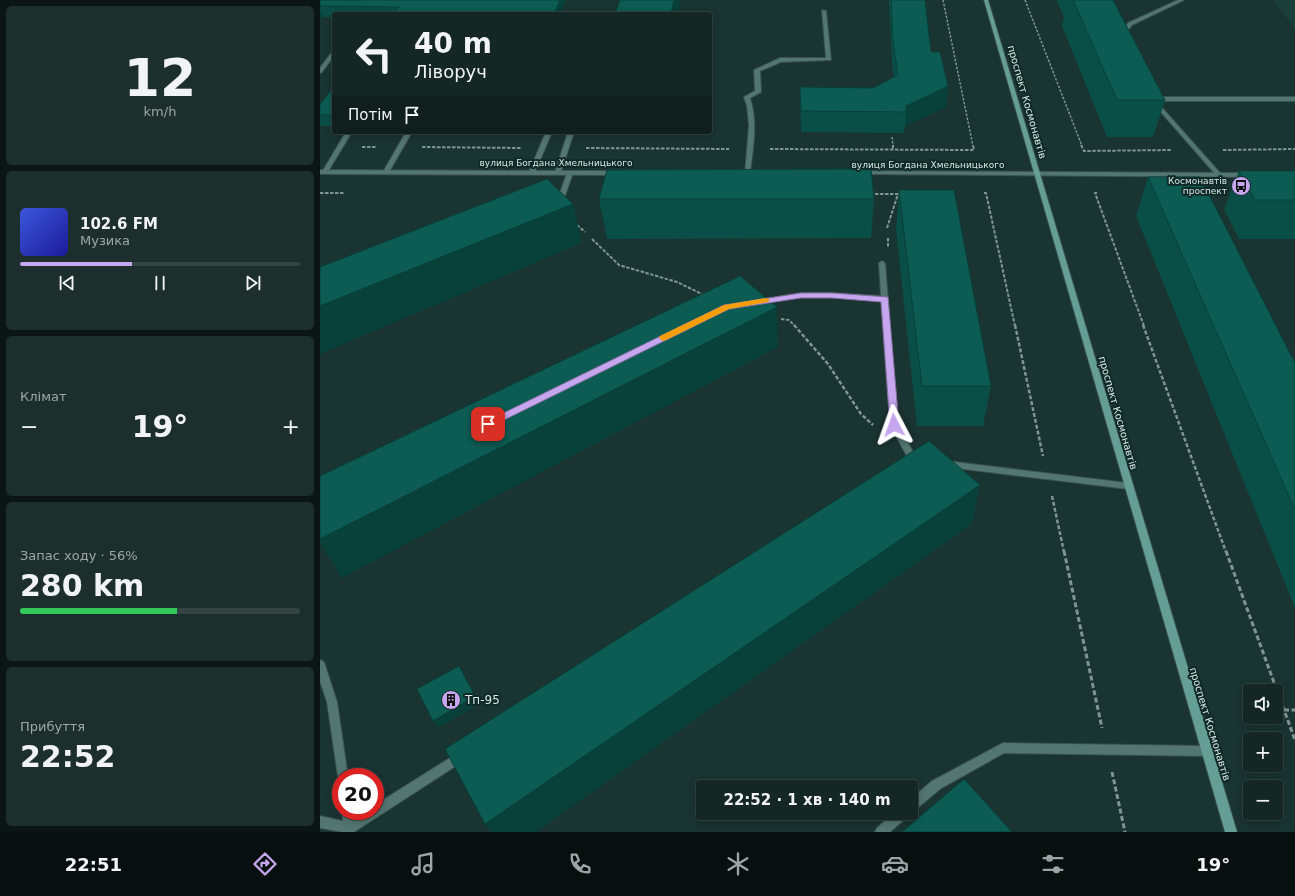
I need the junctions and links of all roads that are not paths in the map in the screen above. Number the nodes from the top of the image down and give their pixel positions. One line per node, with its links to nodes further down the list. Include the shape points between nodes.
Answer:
1 (986, 0): 24 (main road, проспект Космонавтів)
2 (1182, 0): 4 (street, via 1130,24 1123,34)
3 (824, 11): 21 (street, via 830,59 780,60 757,70 758,92 747,97 752,131)
4 (1126, 41)
5 (332, 56): 6 (street)
6 (320, 71)
7 (1150, 92): 8 (street)
8 (1153, 99): 9 (street); 25 (street)
9 (1295, 99)
10 (348, 134): 14 (street)
11 (408, 134): 15 (street)
12 (548, 134): 16 (street)
13 (570, 134): 17 (street)
14 (323, 172): 15 (street, вулиця Богдана Хмельницького)
15 (386, 172): 16 (street, вулиця Богдана Хмельницького)
16 (532, 172): 17 (street, вулиця Богдана Хмельницького)
17 (558, 172): 18 (street, вулиця Богдана Хмельницького)
18 (570, 172): 19 (street, вулиця Богдана Хмельницького); 27 (street)
19 (624, 173)
20 (739, 173): 21 (street)
21 (747, 173): 22 (street)
22 (755, 173)
23 (856, 173): 24 (street, вулиця Богдана Хмельницького)
24 (1036, 174): 25 (street, вулиця Богдана Хмельницького); 33 (main road, проспект Космонавтів)
25 (1219, 174): 26 (street, вулиця Богдана Хмельницького)
26 (1256, 175)
27 (557, 210)
28 (882, 263): 29 (street)
29 (885, 299): 30 (street, via 801,295); 32 (street, via 894,425 917,460)
30 (747, 303)
31 (936, 462): 33 (street)
32 (900, 468)
33 (1128, 486): 36 (main road, проспект Космонавтів)
34 (320, 665): 37 (street, via 332,702)
35 (470, 750): 42 (street)
36 (1207, 751): 38 (street, via 1003,748 936,785); 44 (main road, проспект Космонавтів)
37 (342, 768)
38 (918, 800)
39 (349, 820): 42 (street)
40 (895, 820): 43 (street)
41 (320, 822): 42 (street)
42 (350, 830)
43 (881, 832)
44 (1231, 832)

